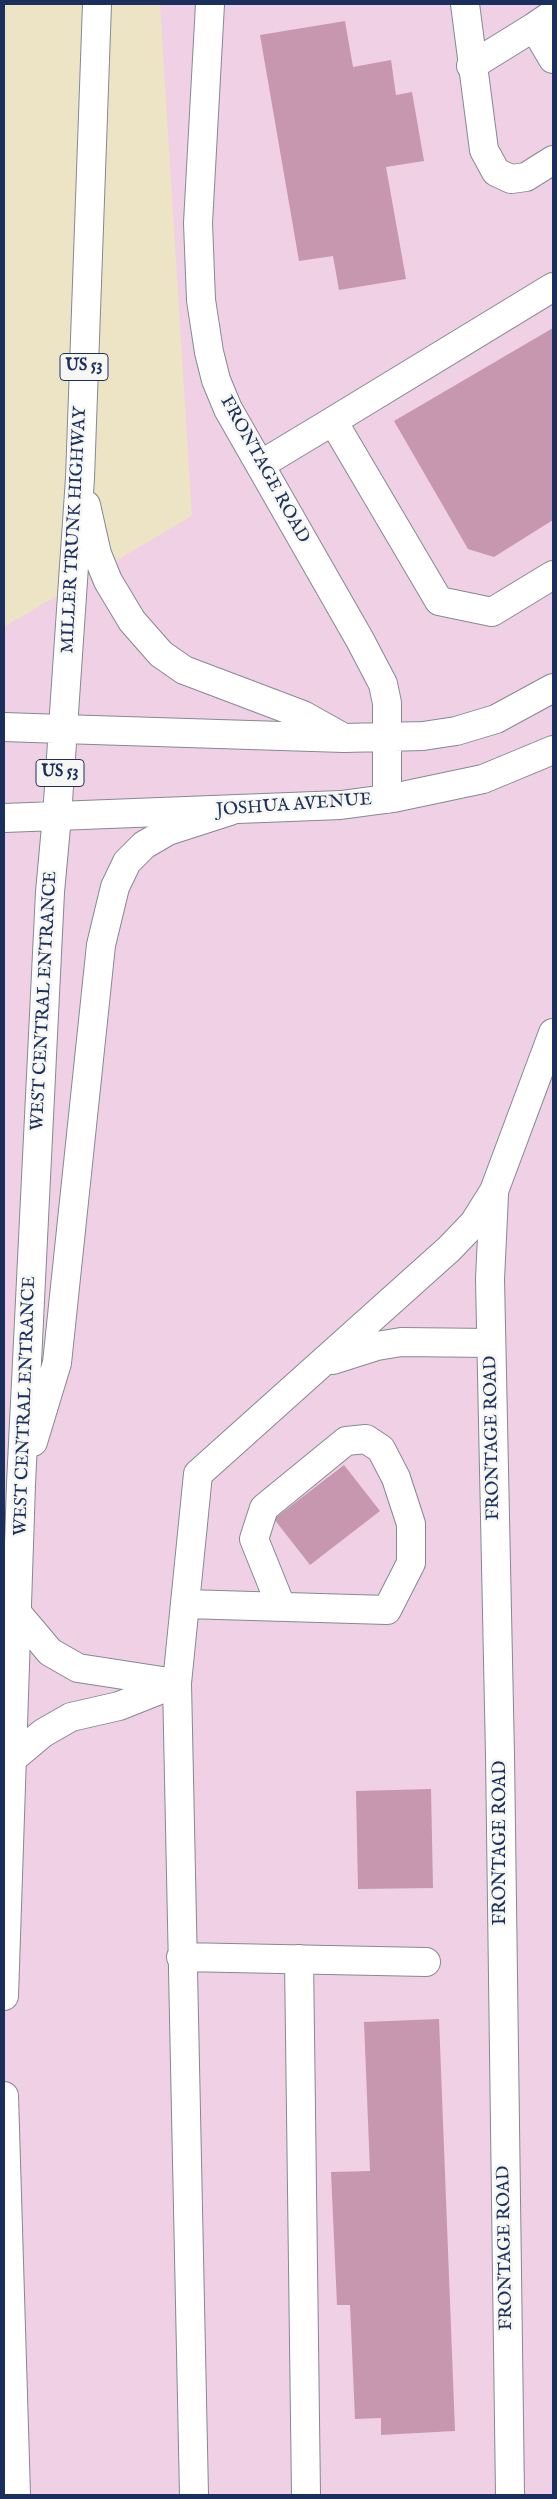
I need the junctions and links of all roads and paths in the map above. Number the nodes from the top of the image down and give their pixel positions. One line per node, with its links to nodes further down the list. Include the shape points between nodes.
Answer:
1 (97, 4): 11 (main road, MILLER TRUNK HIGHWAY / US 53)
2 (210, 4): 10 (main road, FRONTAGE ROAD, via 198,223 201,300 216,380 228,409)
3 (465, 4): 6 (main road)
4 (544, 20): 5 (main road); 6 (main road)
5 (553, 59)
6 (471, 66): 7 (main road, via 484,150 496,172 511,179 526,177)
7 (553, 160)
8 (553, 287): 9 (main road)
9 (333, 420): 10 (main road); 12 (main road, via 439,601 492,612)
10 (260, 465): 17 (main road, FRONTAGE ROAD, via 377,670 387,703)
11 (80, 478): 15 (main road, MILLER TRUNK HIGHWAY / US 53); 16 (main road, via 97,554 108,581 132,621 156,650 184,670 286,708)
12 (553, 575)
13 (553, 688): 17 (main road, via 508,715 483,724 439,734)
14 (4, 726): 15 (main road)
15 (62, 729): 16 (main road); 21 (main road, MILLER TRUNK HIGHWAY / US 53)
16 (344, 738): 17 (main road)
17 (387, 738): 19 (main road, FRONTAGE ROAD)
18 (553, 750): 19 (main road, JOSHUA AVENUE, via 483,779)
19 (387, 799): 20 (main road, JOSHUA AVENUE, via 318,808)
20 (230, 811): 21 (main road, JOSHUA AVENUE); 27 (main road, via 168,830 144,845 127,862 115,887 102,945 57,1363)
21 (58, 816): 22 (main road, JOSHUA AVENUE); 27 (main road, WEST CENTRAL ENTRANCE, via 50,892)
22 (4, 818)
23 (553, 1033): 24 (main road, FRONTAGE ROAD)
24 (494, 1191): 25 (main road, FRONTAGE ROAD); 26 (main road, FRONTAGE ROAD, via 464,1235)
25 (491, 1343): 26 (main road, via 401,1342); 41 (main road, FRONTAGE ROAD)
26 (324, 1363): 28 (main road, FRONTAGE ROAD, via 198,1474)
27 (21, 1484): 30 (main road, WEST CENTRAL ENTRANCE)
28 (185, 1604): 29 (main road); 31 (main road, FRONTAGE ROAD)
29 (281, 1606): 29 (main road, via 254,1539 264,1508 346,1440 366,1439 381,1449 396,1478 411,1524 411,1563 387,1610)
30 (18, 1614): 31 (main road, via 50,1652 78,1668); 32 (main road, WEST CENTRAL ENTRANCE)
31 (176, 1683): 32 (main road, via 119,1706 71,1717 42,1733); 33 (main road, FRONTAGE ROAD)
32 (12, 1759): 36 (main road, WEST CENTRAL ENTRANCE)
33 (181, 1956): 34 (main road); 39 (main road, FRONTAGE ROAD)
34 (299, 1959): 35 (main road); 40 (main road)
35 (426, 1962)
36 (4, 1996)
37 (4, 2096): 38 (main road)
38 (16, 2495)
39 (194, 2495)
40 (306, 2495)
41 (510, 2495)

